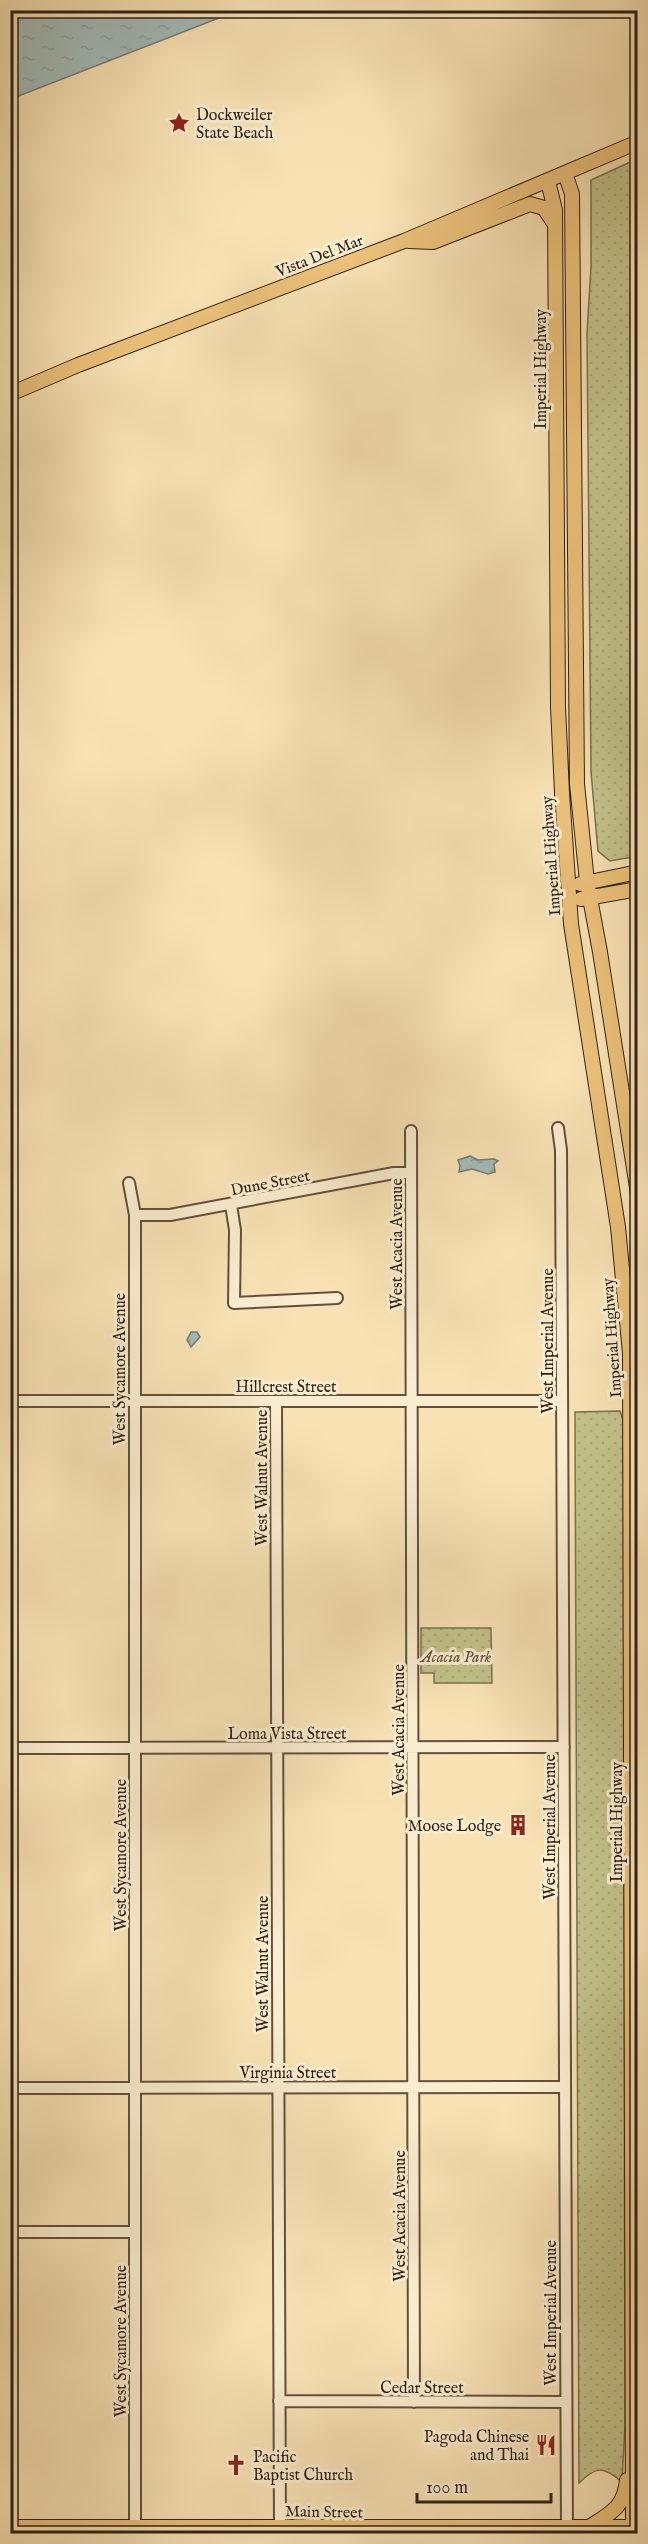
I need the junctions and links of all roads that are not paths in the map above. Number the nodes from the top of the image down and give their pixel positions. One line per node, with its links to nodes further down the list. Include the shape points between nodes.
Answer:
1 (638, 142): 2 (main road, Vista Del Mar)
2 (565, 173): 3 (main road, Vista Del Mar); 8 (main road, Imperial Highway, via 572,194 575,754)
3 (548, 181): 4 (main road, Imperial Highway); 5 (main road, Vista Del Mar)
4 (555, 227): 5 (main road, via 544,208 531,204 433,242); 10 (main road, Imperial Highway, via 558,716)
5 (404, 241): 6 (main road, Vista Del Mar)
6 (10, 394)
7 (638, 872): 8 (main road)
8 (586, 882): 10 (main road); 11 (main road, Imperial Highway)
9 (638, 889): 11 (main road)
10 (569, 893): 11 (main road); 25 (main road, Imperial Highway, via 574,950 625,1283)
11 (590, 897): 16 (main road, Imperial Highway)
12 (558, 1128): 24 (street, West Imperial Avenue)
13 (411, 1131): 14 (street, West Acacia Avenue)
14 (410, 1173): 17 (street, Dune Street); 23 (street, West Acacia Avenue)
15 (129, 1183): 18 (street, West Sycamore Avenue)
16 (638, 1194)
17 (231, 1205): 18 (street, Dune Street, via 170,1215); 19 (street, via 235,1230 234,1303)
18 (135, 1215): 21 (street, West Sycamore Avenue)
19 (337, 1298)
20 (10, 1401): 21 (street, Hillcrest Street)
21 (134, 1401): 22 (street, Hillcrest Street); 30 (street, West Sycamore Avenue)
22 (276, 1401): 23 (street, Hillcrest Street); 26 (street, West Walnut Avenue)
23 (411, 1401): 24 (street, Hillcrest Street); 27 (street, West Acacia Avenue)
24 (562, 1401): 28 (street, West Imperial Avenue)
25 (635, 1407): 41 (main road, Imperial Highway)
26 (276, 1747): 27 (street, Loma Vista Street); 30 (street, Loma Vista Street); 31 (street, West Walnut Avenue)
27 (413, 1747): 28 (street, Loma Vista Street); 32 (street, West Acacia Avenue)
28 (564, 1747): 33 (street, West Imperial Avenue)
29 (10, 1748): 30 (street, Loma Vista Street)
30 (135, 1748): 35 (street, West Sycamore Avenue)
31 (278, 2087): 32 (street, Virginia Street); 35 (street, Virginia Street); 38 (street, West Walnut Avenue)
32 (413, 2087): 33 (street, Virginia Street); 39 (street, West Acacia Avenue)
33 (565, 2087): 40 (street, West Imperial Avenue)
34 (10, 2088): 35 (street, Virginia Street)
35 (136, 2088): 37 (street, West Sycamore Avenue)
36 (10, 2232): 37 (street)
37 (135, 2232): 43 (street, West Sycamore Avenue)
38 (279, 2401): 39 (street, Cedar Street); 45 (street, West Walnut Avenue)
39 (414, 2402): 40 (street, Cedar Street)
40 (566, 2402): 46 (street, West Imperial Avenue)
41 (633, 2439): 44 (main road, Imperial Highway); 47 (main road, via 626,2494)
42 (10, 2527): 43 (main road, Main Street)
43 (135, 2527): 45 (main road, Main Street)
44 (635, 2529): 47 (main road, Main Street)
45 (280, 2530): 46 (main road, Main Street)
46 (567, 2530): 47 (main road, Main Street)
47 (594, 2530)

